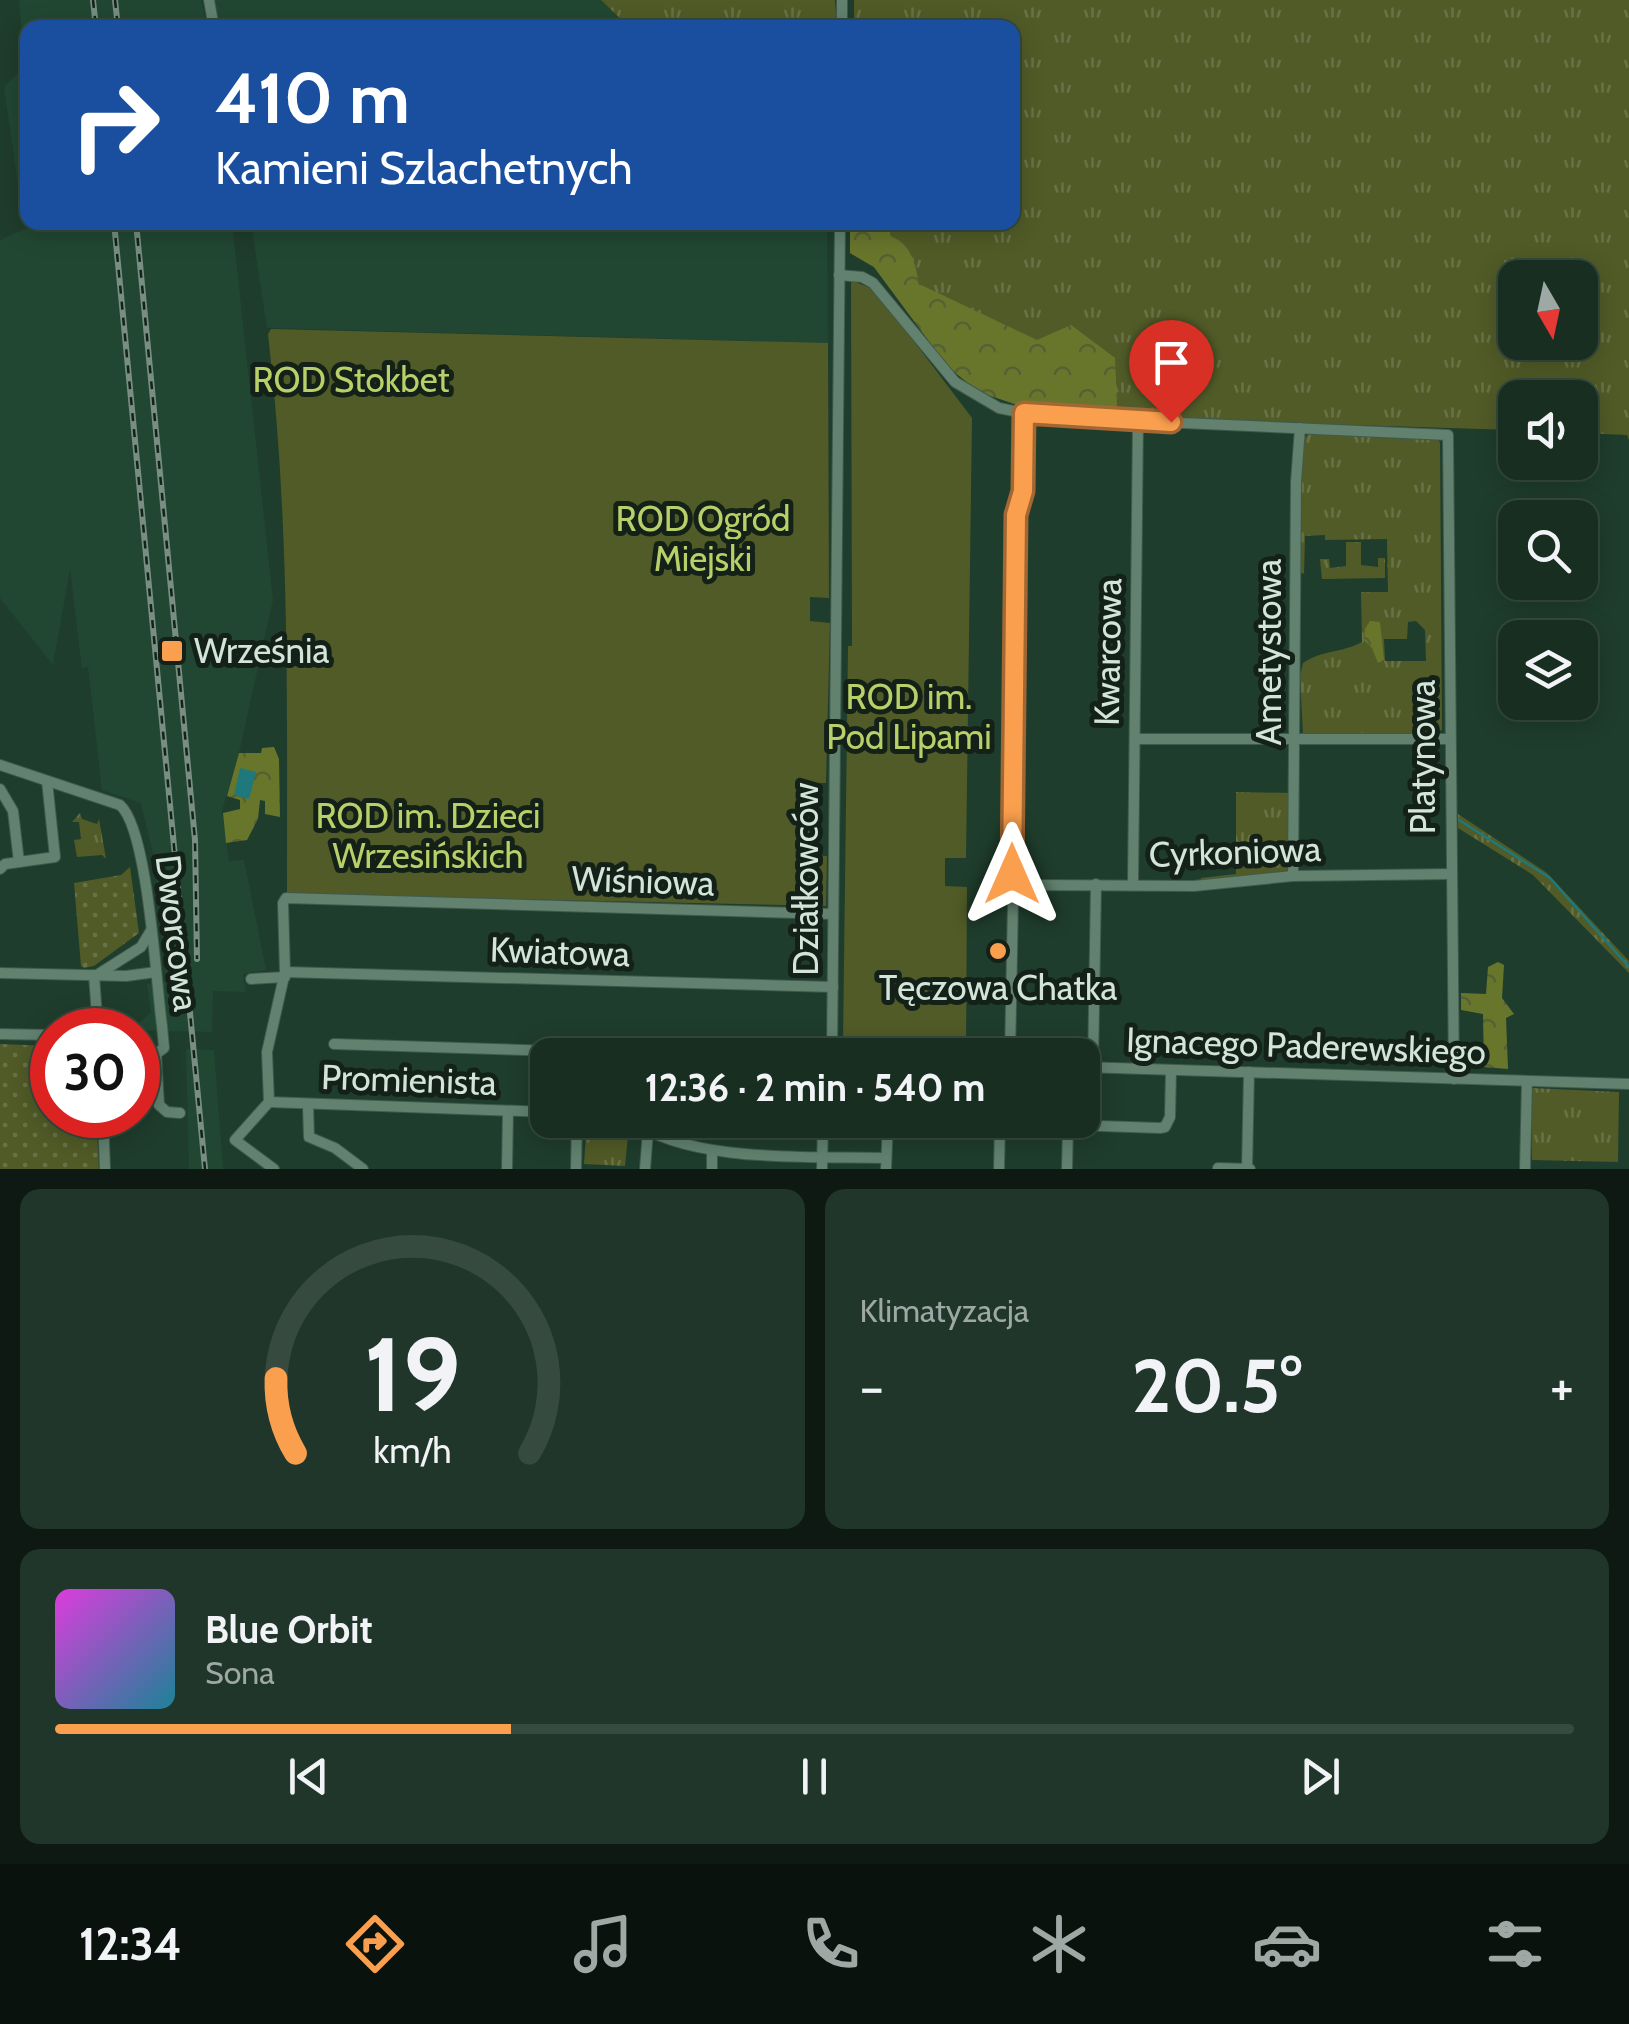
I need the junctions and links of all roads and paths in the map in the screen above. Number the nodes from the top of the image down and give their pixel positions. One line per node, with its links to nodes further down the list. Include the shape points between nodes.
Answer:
1 (840, 230): 2 (street, Działkowców)
2 (840, 275): 3 (street, via 862,277 882,291 956,382 1000,408); 19 (street, Działkowców)
3 (1024, 413): 4 (street); 18 (street, via 1013,677 1012,874)
4 (1138, 421): 5 (street); 7 (street, Kwarcowa)
5 (1300, 428): 6 (street, Platynowa, via 1448,435); 8 (street, Ametystowa)
6 (1450, 738): 8 (street); 14 (street, Platynowa)
7 (1134, 739): 8 (street); 17 (street, Kwarcowa)
8 (1296, 741): 15 (street, Ametystowa)
9 (0, 765): 10 (street)
10 (47, 781): 12 (street, via 55,857); 20 (street, Dworcowa, via 120,805 130,816)
11 (0, 789): 12 (street, via 13,811)
12 (19, 862): 13 (street)
13 (0, 869)
14 (1452, 874): 15 (street, Cyrkoniowa); 38 (street, Platynowa)
15 (1293, 876): 17 (street, Cyrkoniowa, via 1194,886)
16 (1096, 884): 17 (street, Cyrkoniowa); 18 (street, Cyrkoniowa); 32 (street)
17 (1133, 884)
18 (1021, 889): 31 (street, via 1013,902)
19 (833, 914): 23 (street, Wiśniowa, via 286,898); 26 (street, Działkowców)
20 (150, 932): 21 (street, Dworcowa); 24 (street, via 140,947)
21 (156, 972): 24 (street); 45 (street, Dworcowa, via 164,1048 156,1054 158,1105)
22 (0, 973): 24 (street)
23 (285, 974): 25 (street, Kwiatowa); 26 (street, Kwiatowa); 41 (street, via 267,1050)
24 (94, 975): 27 (street)
25 (251, 979)
26 (832, 987): 30 (street, Działkowców)
27 (96, 1008)
28 (0, 1034): 29 (street)
29 (30, 1035)
30 (832, 1038)
31 (1010, 1038)
32 (1089, 1038)
33 (334, 1044): 34 (street)
34 (530, 1051)
35 (1100, 1067): 36 (street, Ignacego Paderewskiego)
36 (1171, 1070): 37 (street, Ignacego Paderewskiego); 46 (street, via 1166,1127)
37 (1249, 1072): 38 (street, Ignacego Paderewskiego); 71 (street)
38 (1454, 1079): 39 (street, Ignacego Paderewskiego)
39 (1527, 1081): 40 (street, Ignacego Paderewskiego); 72 (street, Ignacego Paderewskiego)
40 (1629, 1084)
41 (269, 1102): 42 (street, Promienista); 61 (street, via 235,1140)
42 (308, 1104): 43 (street, Promienista); 62 (street, via 309,1138)
43 (508, 1110): 44 (street, Promienista); 63 (street)
44 (530, 1111)
45 (180, 1114)
46 (1100, 1126)
47 (103, 1138): 60 (street)
48 (577, 1138): 64 (street)
49 (647, 1138): 65 (street)
50 (670, 1138): 55 (street)
51 (822, 1138): 57 (street)
52 (887, 1138): 58 (street)
53 (1000, 1138): 69 (street)
54 (1068, 1138): 70 (street)
55 (712, 1151): 56 (street); 66 (street)
56 (780, 1154): 57 (street); 67 (street)
57 (822, 1156): 58 (street); 68 (street)
58 (886, 1164)
59 (1218, 1168): 71 (street)
60 (105, 1169)
61 (274, 1169)
62 (363, 1169)
63 (507, 1169)
64 (576, 1169)
65 (645, 1169)
66 (712, 1169)
67 (780, 1169)
68 (822, 1169)
69 (999, 1169)
70 (1068, 1169)
71 (1248, 1169)
72 (1525, 1169)

